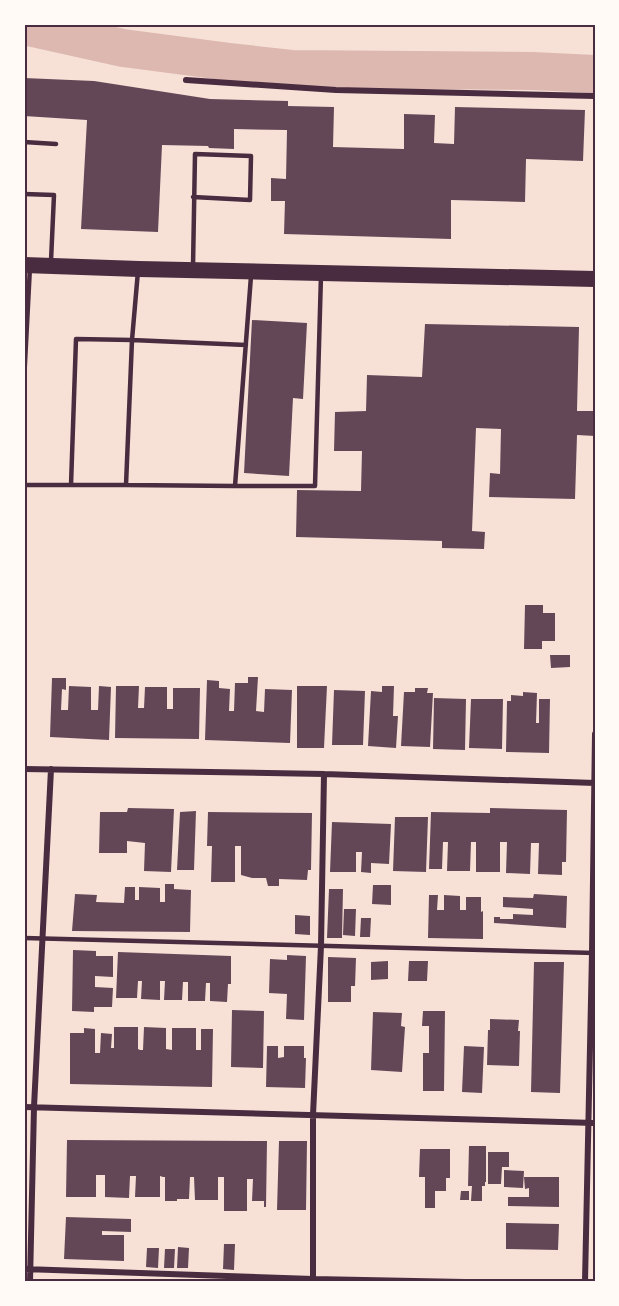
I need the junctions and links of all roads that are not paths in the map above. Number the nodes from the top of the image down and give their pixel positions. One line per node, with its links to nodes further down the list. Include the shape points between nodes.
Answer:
1 (186, 80): 2 (street, via 336,90)
2 (595, 96)
3 (24, 142): 4 (lane)
4 (56, 144)
5 (24, 194): 8 (lane, via 54,195)
6 (193, 197): 6 (lane, via 195,154 251,156 250,200); 10 (lane)
7 (27, 265): 8 (highway); 14 (lane)
8 (51, 265): 9 (highway)
9 (139, 269): 10 (highway); 15 (lane)
10 (193, 270): 11 (highway)
11 (252, 271): 12 (highway); 16 (lane)
12 (321, 273): 13 (highway); 21 (lane, via 315,486)
13 (595, 279)
14 (25, 332): 17 (lane)
15 (132, 340): 16 (lane); 19 (lane, via 76,339); 20 (lane)
16 (246, 345): 21 (lane)
17 (24, 382)
18 (24, 485): 19 (lane)
19 (71, 485): 20 (lane)
20 (126, 485): 21 (lane)
21 (235, 486)
22 (595, 734): 26 (street)
23 (24, 768): 24 (street)
24 (51, 769): 25 (street); 28 (street)
25 (324, 774): 26 (street); 29 (street)
26 (594, 783): 30 (street)
27 (24, 938): 28 (lane)
28 (44, 939): 29 (lane); 32 (street)
29 (321, 946): 30 (lane); 33 (street)
30 (594, 953): 34 (street)
31 (24, 1107): 32 (street)
32 (34, 1107): 33 (street); 37 (street)
33 (313, 1115): 34 (street); 38 (street)
34 (592, 1123): 35 (street)
35 (586, 1228): 36 (street); 41 (street)
36 (595, 1229)
37 (27, 1270): 38 (street); 39 (street)
38 (313, 1281): 40 (street)
39 (30, 1282)
40 (465, 1282)
41 (585, 1282)

